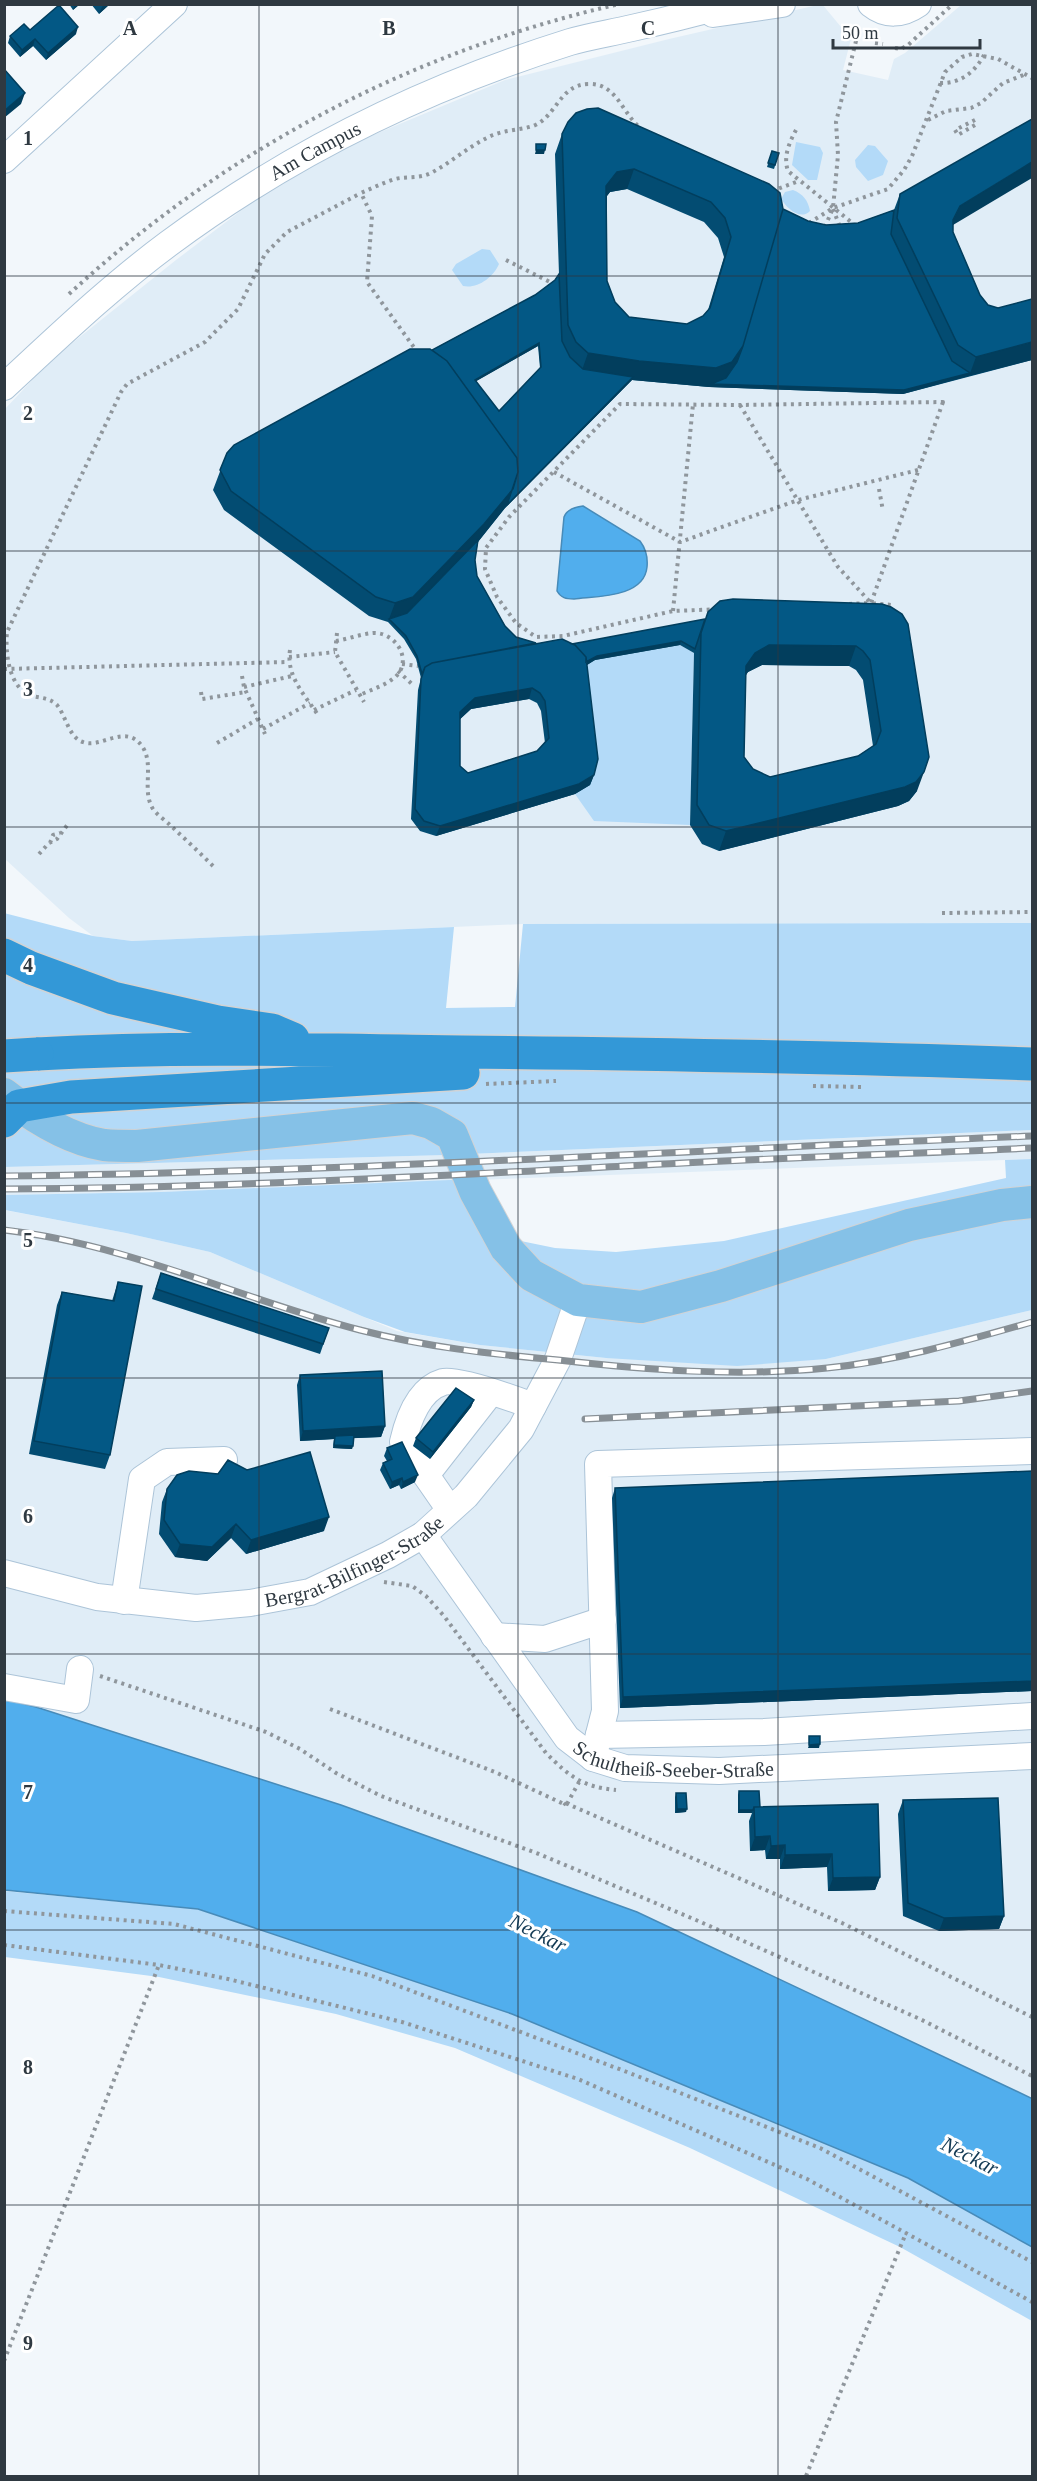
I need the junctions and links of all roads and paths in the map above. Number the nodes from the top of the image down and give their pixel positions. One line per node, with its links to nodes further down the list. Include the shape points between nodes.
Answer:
1 (174, 4): 21 (street)
2 (729, 4): 7 (street, Am Campus)
3 (782, 4): 7 (street, Am Campus)
4 (871, 4): 5 (street, via 891,14)
5 (918, 4)
6 (953, 4): 11 (path, via 908,45)
7 (680, 18): 33 (street, Am Campus, via 573,42 506,64 320,145 245,190 166,245)
8 (857, 37): 25 (path, via 836,122 838,155)
9 (875, 43): 10 (path)
10 (883, 44)
11 (895, 48)
12 (984, 55): 13 (path); 15 (path, via 971,73 948,84); 15 (path, via 962,57 945,72)
13 (1026, 74): 14 (path); 16 (path, via 1003,83 971,108 938,113)
14 (1032, 78)
15 (940, 83): 16 (path)
16 (928, 120): 25 (path, via 904,170 888,189)
17 (975, 120): 18 (path, via 955,130 957,135)
18 (975, 125)
19 (796, 130): 22 (path, via 785,162)
20 (643, 131): 24 (path, via 611,91 589,84 575,86 563,94 544,120 533,126 495,134 430,173 397,179)
21 (4, 160)
22 (799, 181): 23 (path, via 772,191); 25 (path)
23 (762, 186)
24 (361, 193): 32 (path, via 372,216 367,282); 55 (path, via 287,232 265,254 238,309 205,342 128,384 121,392 7,633 5,647)
25 (833, 208): 26 (path); 27 (path); 28 (path); 29 (path)
26 (807, 224)
27 (857, 227)
28 (825, 228)
29 (840, 228)
30 (507, 260): 31 (path)
31 (554, 284)
32 (419, 354)
33 (4, 387)
34 (693, 404): 35 (path); 37 (path, via 620,404); 41 (path)
35 (740, 405): 36 (path, via 943,402); 39 (path)
36 (919, 470): 39 (path); 42 (path)
37 (554, 472): 41 (path); 44 (path, via 509,517 486,548 485,569 497,597 516,623 536,637 563,636)
38 (879, 489): 40 (path)
39 (798, 500): 41 (path); 42 (path, via 838,567)
40 (883, 511)
41 (680, 542): 44 (path)
42 (871, 603): 43 (path); 44 (path)
43 (892, 605)
44 (673, 611)
45 (397, 632): 47 (path)
46 (337, 633): 48 (path)
47 (390, 636): 48 (path, via 375,633); 52 (path, via 401,648)
48 (336, 641): 50 (path)
49 (290, 650): 51 (path)
50 (335, 652): 51 (path); 61 (path)
51 (288, 660): 55 (path); 58 (path)
52 (402, 664): 53 (path); 56 (path)
53 (418, 666)
54 (4, 669): 55 (path)
55 (10, 669): 74 (path, via 19,688 57,705 77,740 85,744 129,736 142,745 148,758 148,792 153,808)
56 (398, 671): 59 (path); 63 (path, via 395,678)
57 (242, 676): 60 (path)
58 (292, 676): 60 (path); 65 (path)
59 (412, 684)
60 (245, 689): 62 (path, via 202,699); 68 (path)
61 (356, 690): 63 (path); 66 (path)
62 (201, 692)
63 (360, 695): 64 (path)
64 (364, 702)
65 (310, 703): 66 (path); 69 (path)
66 (314, 710): 67 (path)
67 (318, 716)
68 (258, 719): 69 (path); 71 (path)
69 (263, 729): 70 (path)
70 (266, 734)
71 (217, 743)
72 (68, 824): 73 (path)
73 (39, 854)
74 (213, 866)
75 (1032, 912): 76 (path)
76 (942, 913)
77 (4, 955): 78 (highway, via 113,998 272,1030)
78 (319, 1050): 79 (highway); 80 (highway, bridge, via 106,1050)
79 (628, 1054): 81 (highway); 86 (highway, via 527,1071 418,1074 71,1097)
80 (4, 1056)
81 (1032, 1064)
82 (566, 1081): 83 (path)
83 (476, 1084)
84 (806, 1085): 85 (path)
85 (863, 1087)
86 (9, 1107): 88 (main road, via 73,1137 104,1145 136,1146 413,1118 431,1123 452,1135 475,1191 506,1248 531,1275)
87 (1032, 1202): 88 (main road, via 1002,1204 909,1225 721,1286 640,1307)
88 (578, 1300): 90 (street, Bergrat-Bilfinger-Straße, via 558,1359)
89 (491, 1392): 90 (street); 93 (street); 93 (street, via 445,1381 429,1389 409,1419 403,1442)
90 (533, 1406): 94 (street, Bergrat-Bilfinger-Straße, via 497,1461)
91 (1032, 1451): 98 (street, via 598,1464)
92 (224, 1460): 97 (street, via 166,1462 142,1479)
93 (426, 1475): 94 (street)
94 (450, 1510): 95 (street, Bergrat-Bilfinger-Straße)
95 (423, 1535): 97 (street, Bergrat-Bilfinger-Straße, via 310,1592 196,1608); 99 (street, Schultheiß-Seeber-Straße)
96 (4, 1573): 97 (street, Bergrat-Bilfinger-Straße)
97 (124, 1601)
98 (603, 1620): 99 (street, via 545,1639); 104 (street, via 605,1711)
99 (494, 1636): 104 (street, Schultheiß-Seeber-Straße, via 567,1738)
100 (80, 1669): 101 (street, via 76,1700); 111 (path, via 266,1732 381,1796 539,1854 696,1920 920,2019)
101 (4, 1687)
102 (330, 1709): 106 (path, via 495,1772)
103 (1032, 1716): 104 (street, via 764,1731)
104 (596, 1746): 105 (street, Schultheiß-Seeber-Straße, via 625,1768 719,1771); 106 (path)
105 (1032, 1756)
106 (566, 1805): 110 (path, via 563,1802 842,1923)
107 (4, 1911): 113 (path, via 174,1924 372,1976 820,2148)
108 (4, 1945): 109 (path)
109 (159, 1965): 112 (path, via 402,2022 578,2079 807,2179); 115 (path)
110 (1032, 2017)
111 (1032, 2076)
112 (906, 2233): 114 (path); 116 (path)
113 (1032, 2262)
114 (1032, 2302)
115 (4, 2361)
116 (806, 2476)

